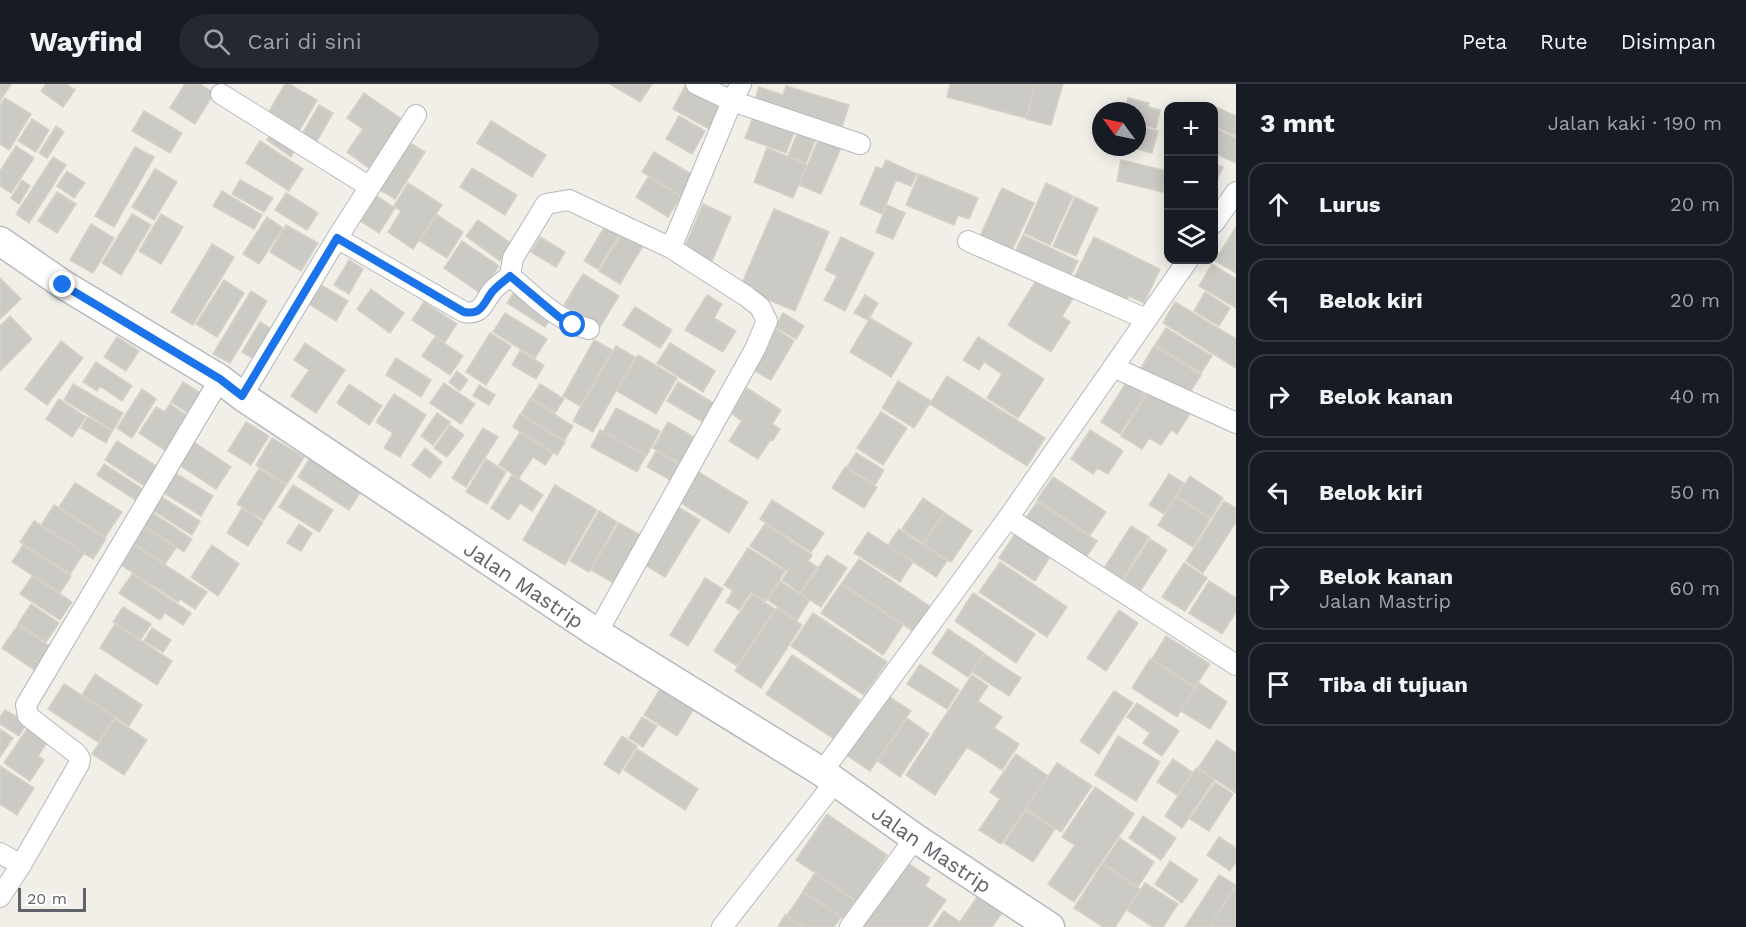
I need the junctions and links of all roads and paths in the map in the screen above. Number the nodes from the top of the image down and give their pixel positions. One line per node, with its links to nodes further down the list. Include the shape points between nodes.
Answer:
1 (696, 84): 2 (street)
2 (736, 92): 5 (street); 12 (street)
3 (221, 94): 6 (street)
4 (416, 115): 6 (street)
5 (860, 144)
6 (370, 187): 9 (street)
7 (1236, 192): 8 (street)
8 (1218, 217)
9 (337, 238): 14 (street, via 464,312 481,309 493,290); 18 (street)
10 (0, 241): 18 (main road, Jalan Mastrip, via 63,285)
11 (968, 241): 15 (street)
12 (671, 248): 14 (street, via 569,200 546,204 513,258); 21 (street, via 746,296 760,308 767,321)
13 (1185, 264): 15 (street)
14 (510, 276): 16 (street, via 559,317)
15 (1146, 319): 17 (street)
16 (589, 329)
17 (1113, 367): 19 (street); 20 (street)
18 (231, 388): 21 (main road, Jalan Mastrip); 26 (street, via 26,705 28,716 80,759)
19 (1236, 423)
20 (1008, 518): 22 (street); 23 (street)
21 (597, 633): 23 (main road, Jalan Mastrip)
22 (1236, 665)
23 (828, 777): 24 (main road, Jalan Mastrip); 28 (street)
24 (915, 837): 29 (street); 30 (main road, Jalan Mastrip)
25 (0, 853): 26 (street)
26 (21, 865): 27 (street)
27 (0, 897)
28 (722, 927)
29 (850, 927)
30 (1050, 927)

